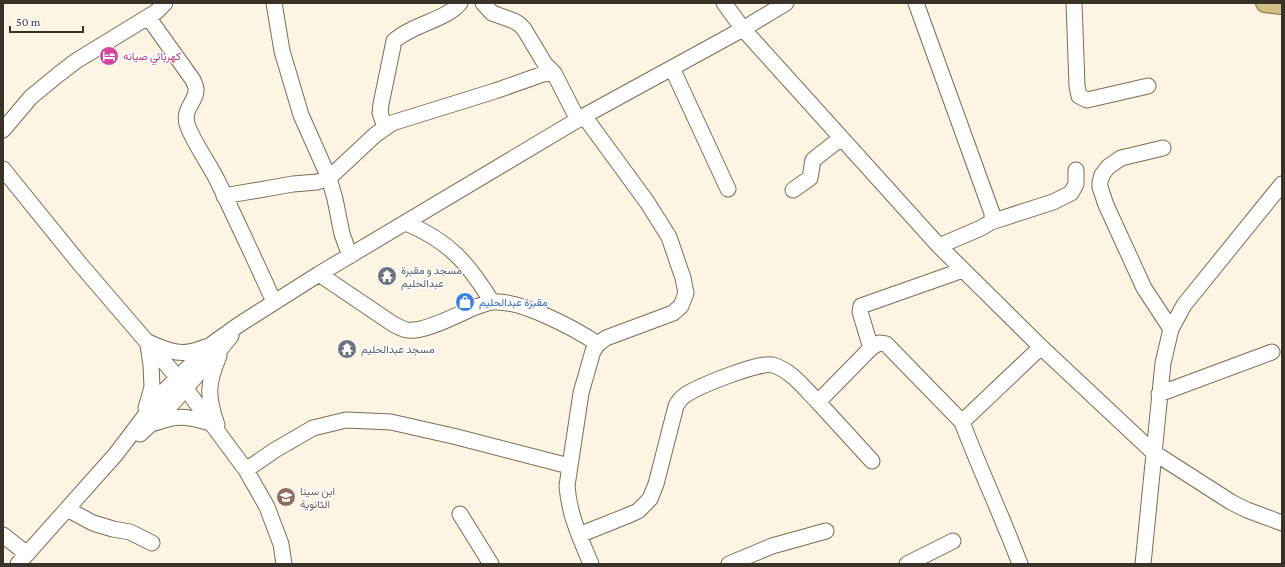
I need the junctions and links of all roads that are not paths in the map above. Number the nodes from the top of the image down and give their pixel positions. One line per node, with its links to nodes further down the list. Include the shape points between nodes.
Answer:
1 (165, 3): 11 (street)
2 (274, 3): 23 (street, via 282,51 301,115)
3 (460, 3): 17 (street, via 450,12 408,31 394,41 380,104)
4 (483, 3): 14 (street, via 492,13 519,24 545,64)
5 (724, 3): 12 (street)
6 (786, 3): 12 (street)
7 (916, 3): 28 (street, via 992,213)
8 (1074, 3): 15 (street, via 1079,96 1087,100)
9 (1265, 3): 10 (main road)
10 (1282, 5)
11 (148, 17): 18 (street, via 59,74 31,97); 27 (street, via 193,80 196,90 186,118 188,126)
12 (743, 29): 13 (street); 19 (street)
13 (672, 68): 16 (street); 25 (street)
14 (554, 73): 16 (street); 17 (street, via 543,74)
15 (1148, 86)
16 (581, 118): 29 (street); 38 (street, via 647,202 669,237 686,293 681,306 673,313 606,338)
17 (385, 127): 23 (street)
18 (3, 130)
19 (841, 138): 26 (street, via 813,160 810,178); 30 (street)
20 (1163, 148): 36 (street, via 1121,158 1102,175 1100,188 1144,288)
21 (3, 168): 37 (street)
22 (1076, 170): 28 (street, via 1076,184 1071,193 1053,202)
23 (329, 178): 27 (street); 31 (street, via 342,234)
24 (1282, 184): 36 (street, via 1184,305)
25 (728, 189)
26 (794, 190)
27 (224, 196): 34 (street)
28 (990, 222): 30 (street)
29 (406, 223): 31 (street); 35 (street, via 447,246 477,278)
30 (939, 246): 32 (street)
31 (350, 256): 33 (street)
32 (963, 270): 40 (street); 41 (street, via 861,306 860,312)
33 (319, 274): 34 (street); 35 (street, via 393,324 408,330 417,330 444,321)
34 (274, 302): 39 (street, via 240,324)
35 (492, 302): 38 (street, via 516,304 577,331)
36 (1171, 330): 44 (street)
37 (146, 342): 39 (street, via 182,353); 43 (street); 46 (street, via 152,386)
38 (598, 344): 52 (street, via 593,351 581,393)
39 (217, 346): 43 (street); 49 (street, via 209,391 212,409)
40 (1041, 347): 47 (street); 50 (street)
41 (871, 348): 45 (street); 47 (street, via 879,343 886,344)
42 (1272, 352): 44 (street)
43 (181, 383): 46 (street, via 171,405); 48 (street)
44 (1159, 394): 50 (street)
45 (818, 402): 51 (street); 59 (street, via 792,375 767,364 689,393 676,406 656,484 645,505 630,515)
46 (147, 422): 48 (street, via 182,417); 54 (street)
47 (962, 422): 68 (street)
48 (211, 423): 49 (street)
49 (222, 437): 53 (street)
50 (1153, 452): 56 (street, via 1231,502); 69 (street)
51 (872, 461)
52 (569, 466): 53 (street, via 391,422 346,420 313,428); 59 (street, via 568,501)
53 (246, 470): 63 (street, via 267,507 281,544)
54 (67, 510): 61 (street, via 93,523 130,532); 62 (street)
55 (460, 514): 64 (street)
56 (1282, 523)
57 (826, 531): 66 (street, via 772,546)
58 (3, 535): 62 (street)
59 (579, 535): 65 (street)
60 (953, 541): 67 (street)
61 (152, 543)
62 (23, 559)
63 (284, 564)
64 (491, 564)
65 (591, 564)
66 (729, 564)
67 (907, 564)
68 (1020, 564)
69 (1142, 564)

